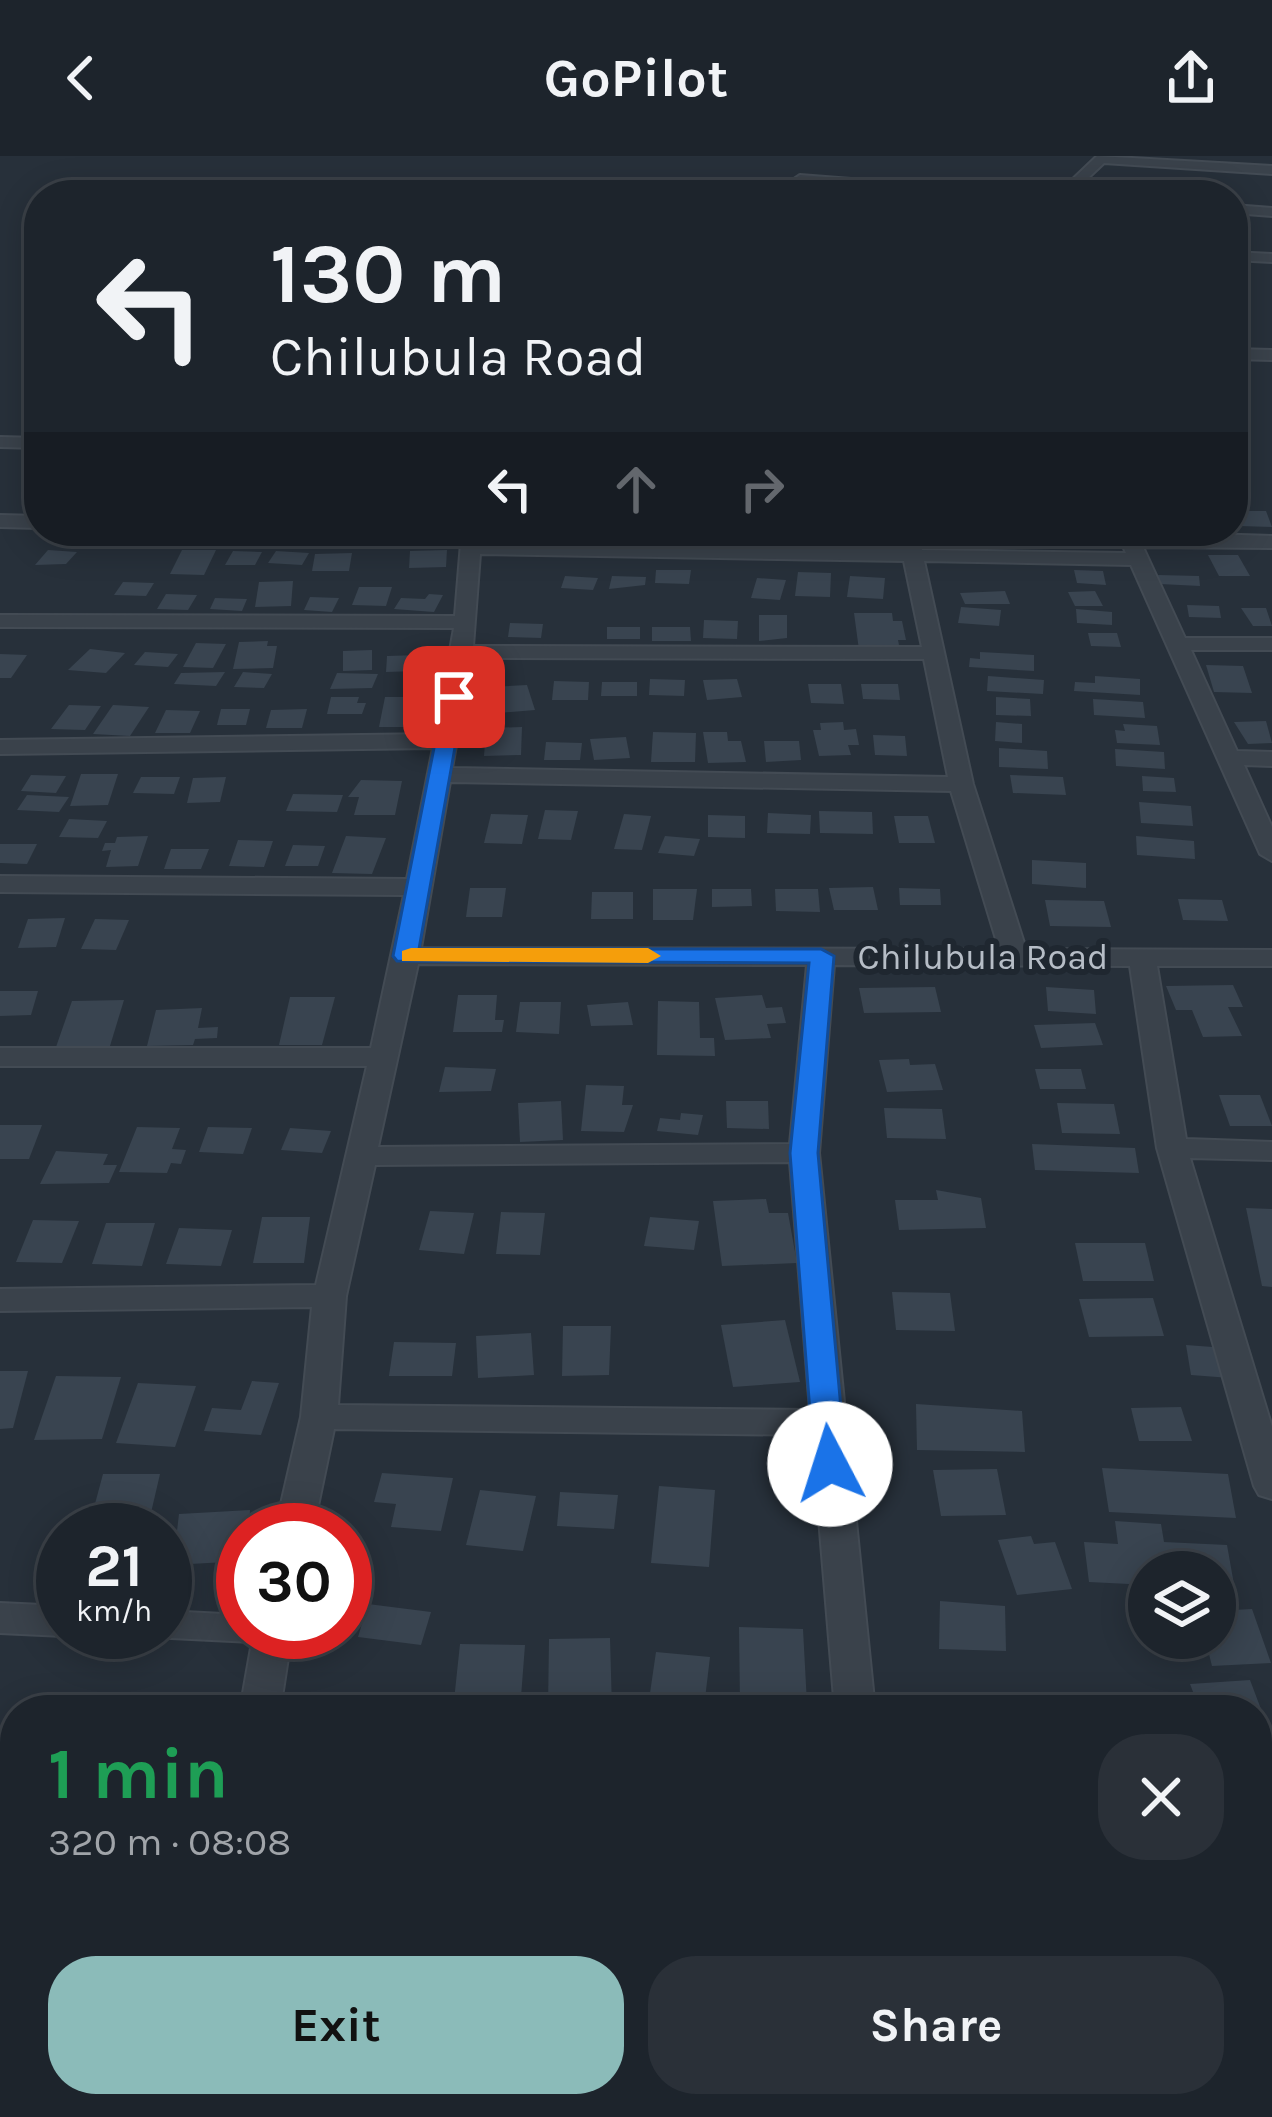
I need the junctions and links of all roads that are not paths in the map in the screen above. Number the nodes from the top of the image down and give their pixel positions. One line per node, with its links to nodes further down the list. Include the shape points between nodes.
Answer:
1 (1103, 157): 2 (street); 5 (street)
2 (1272, 170)
3 (800, 179): 4 (street)
4 (816, 180)
5 (1078, 180)
6 (469, 546): 10 (street)
7 (913, 546): 14 (street)
8 (1131, 546): 11 (street)
9 (0, 621): 10 (street)
10 (463, 622): 13 (street)
11 (1179, 644): 12 (street); 17 (street)
12 (1272, 644)
13 (462, 652): 14 (street); 15 (street)
14 (931, 653): 20 (street)
15 (446, 741): 16 (street); 19 (street)
16 (0, 747)
17 (1231, 758): 18 (street); 21 (street)
18 (1272, 759)
19 (439, 775): 20 (street); 23 (street)
20 (961, 784): 24 (street)
21 (1272, 854)
22 (0, 884): 23 (street)
23 (416, 887): 25 (street)
24 (1014, 955): 26 (street, Chilubula Road); 27 (street, Chilubula Road)
25 (406, 956): 26 (street, Chilubula Road); 29 (street)
26 (821, 956): 33 (street)
27 (1142, 958): 28 (street, Chilubula Road); 31 (street)
28 (1272, 958)
29 (379, 1057): 30 (street); 34 (street)
30 (0, 1058)
31 (1172, 1148): 32 (street); 39 (street)
32 (1272, 1151)
33 (804, 1153): 34 (street); 38 (street)
34 (363, 1156): 35 (street)
35 (330, 1296): 36 (street); 37 (street)
36 (0, 1300)
37 (319, 1417): 38 (street); 41 (street)
38 (826, 1423): 46 (street)
39 (1262, 1426): 40 (street)
40 (1272, 1486)
41 (301, 1503)
42 (0, 1618): 43 (street)
43 (36, 1620)
44 (268, 1659): 45 (street)
45 (262, 1695)
46 (853, 1695)

